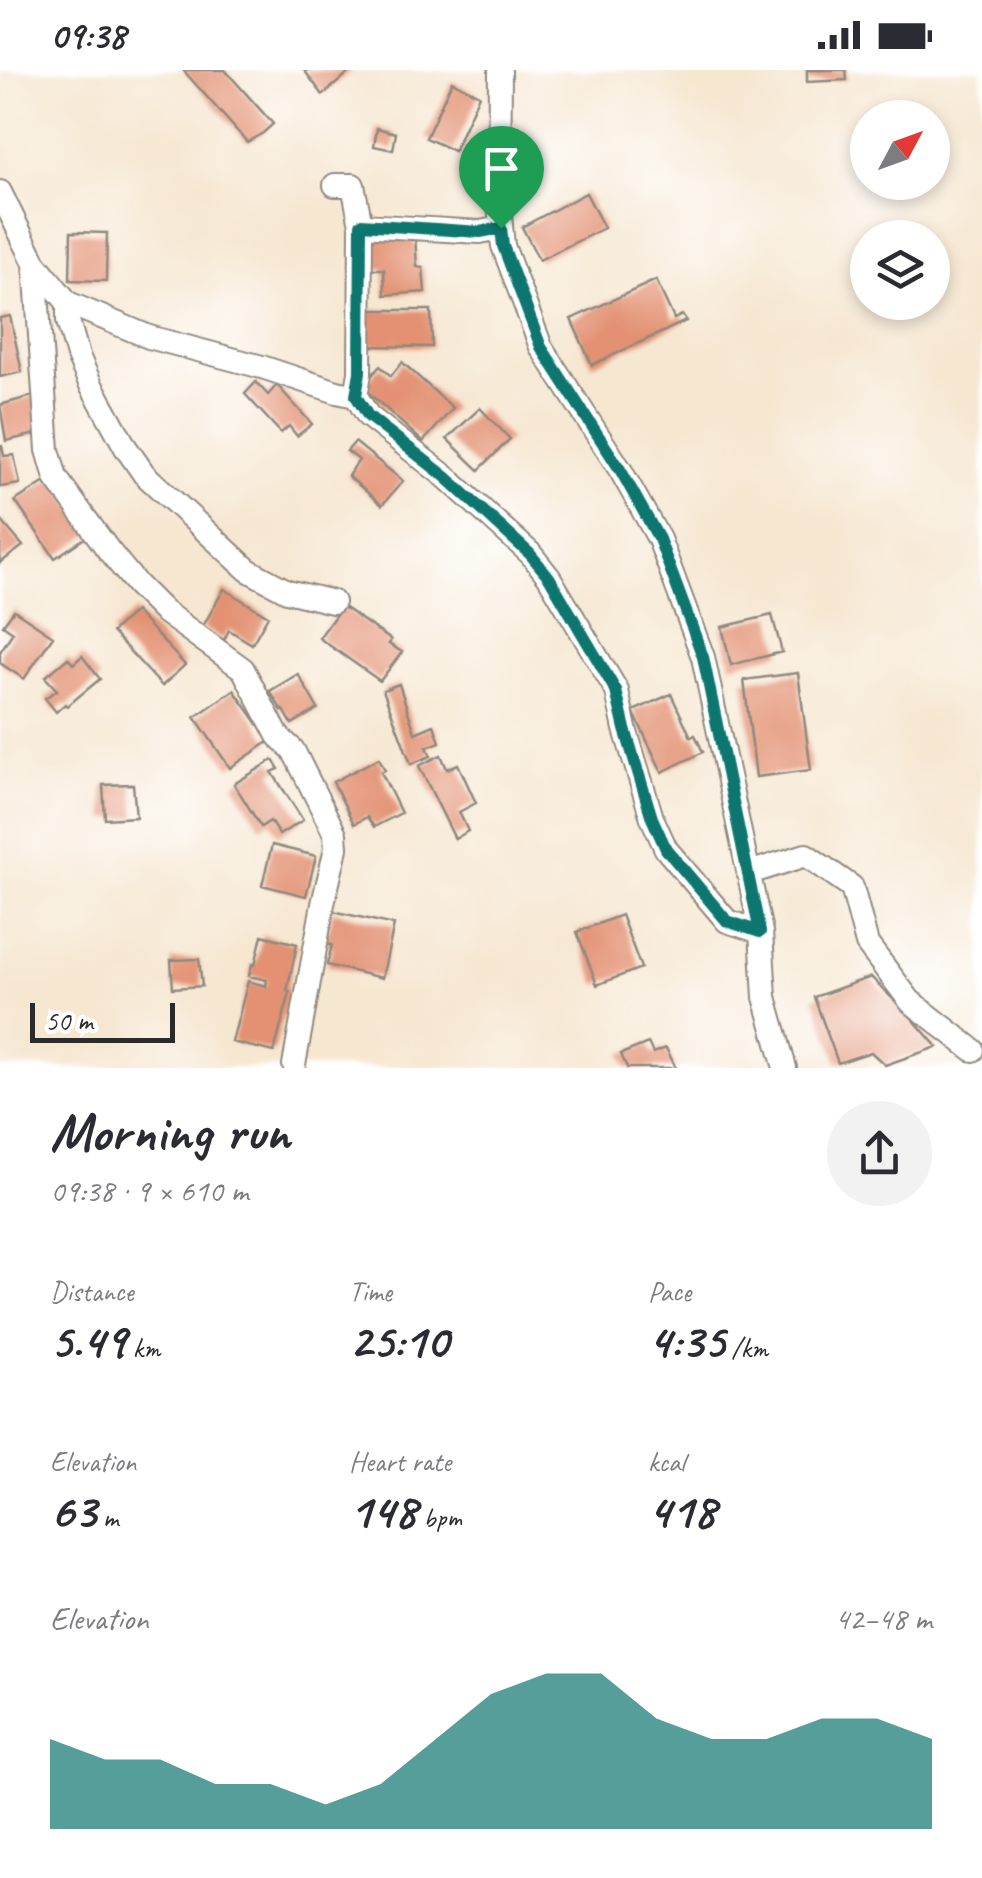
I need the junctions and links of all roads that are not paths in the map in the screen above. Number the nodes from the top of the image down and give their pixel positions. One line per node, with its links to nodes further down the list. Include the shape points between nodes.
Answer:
1 (500, 70): 5 (street)
2 (335, 185): 4 (street, via 353,185)
3 (0, 192): 6 (street)
4 (361, 224): 5 (street); 8 (street)
5 (501, 228): 10 (street, via 541,347 659,539 703,657)
6 (35, 263): 7 (street); 13 (street, via 48,450 56,478 150,598 243,668 335,834)
7 (68, 303): 8 (street, via 166,342); 9 (street, via 78,356 144,474 248,570)
8 (356, 396): 11 (street, via 368,416 446,477 549,577 616,691 666,849 727,921)
9 (333, 602)
10 (749, 873): 11 (street); 12 (street, via 806,854 852,887 867,944 878,959 910,1002)
11 (760, 932): 14 (street, via 765,998)
12 (973, 1050)
13 (294, 1065)
14 (785, 1068)

